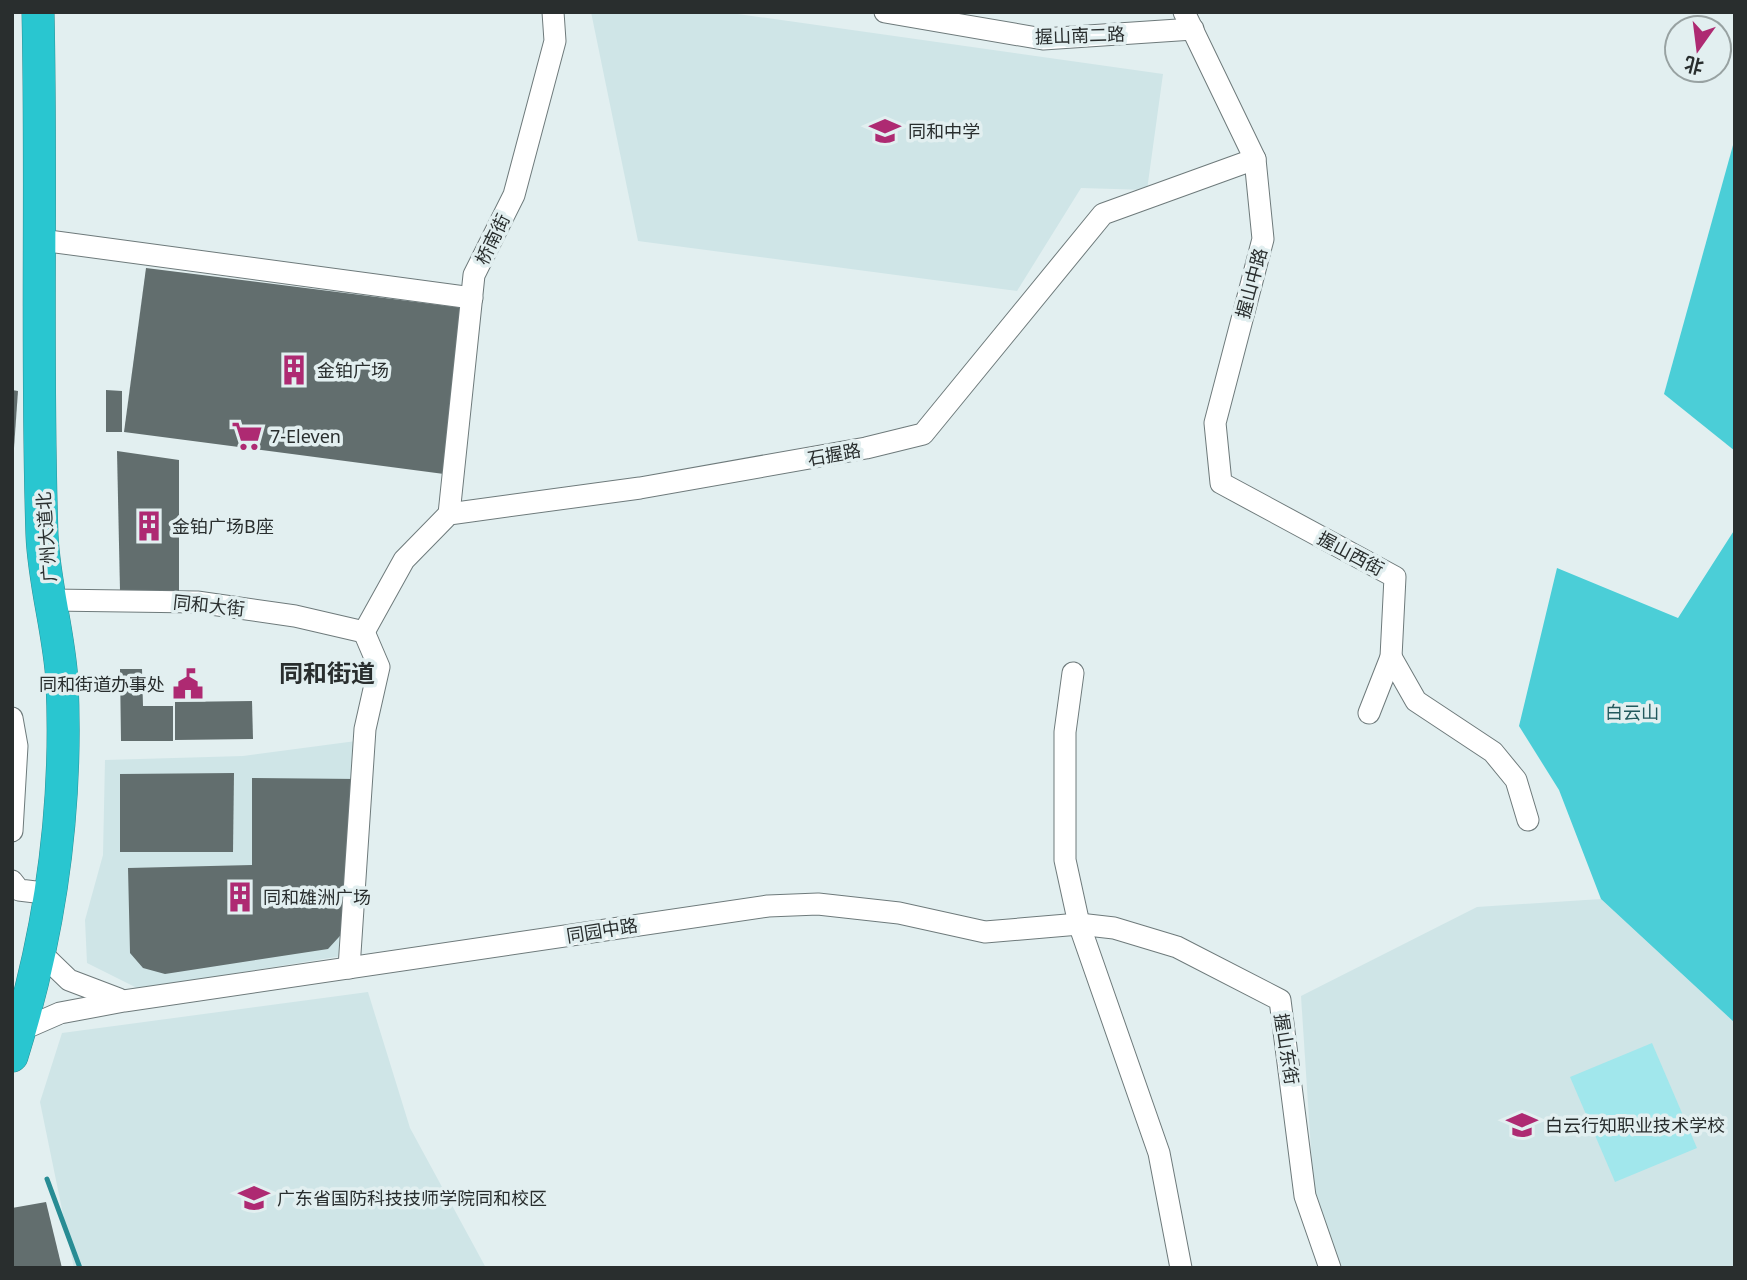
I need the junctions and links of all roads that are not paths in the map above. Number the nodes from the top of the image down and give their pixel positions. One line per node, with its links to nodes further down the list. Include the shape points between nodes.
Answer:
1 (38, 12): 6 (highway, 广州大道北)
2 (553, 12): 7 (street, 桥南街, via 555,41 514,195 474,275)
3 (885, 12): 4 (street, 握山南二路, via 1043,39)
4 (1188, 21): 5 (street, 握山中路)
5 (1255, 159): 8 (street, 握山中路, via 1263,239 1214,422); 9 (street, 石握路, via 1104,214 923,435 640,488)
6 (41, 240): 7 (street); 10 (highway, 广州大道北, via 42,534)
7 (472, 298): 9 (street, 桥南街)
8 (1221, 483): 12 (street, 握山西街, via 1395,577)
9 (449, 514): 11 (street, via 404,560)
10 (51, 600): 11 (street, 同和大街, via 197,602 295,616); 19 (highway, 广州大道北, via 62,683)
11 (364, 632): 22 (street, via 379,667 365,730)
12 (1391, 657): 14 (street, 握山西街); 16 (street, via 1416,701 1493,752 1516,780)
13 (1073, 673): 20 (street, via 1065,732 1065,860)
14 (1369, 712)
15 (12, 718): 17 (street, via 17,746)
16 (1528, 820)
17 (12, 831)
18 (12, 881): 19 (street, via 19,890)
19 (52, 894): 21 (highway, 广州大道北)
20 (1079, 924): 22 (street, 同园中路, via 985,932 899,913 818,904 768,906); 25 (street, via 1158,1153); 26 (street, 握山东街, via 1114,928 1177,947 1280,1000 1305,1196)
21 (41, 953): 23 (street, via 69,980); 24 (highway, 广州大道北)
22 (349, 968): 23 (street, 同园中路)
23 (124, 1000): 24 (street, 同园中路, via 60,1013)
24 (16, 1043)
25 (1181, 1268)
26 (1330, 1268)

